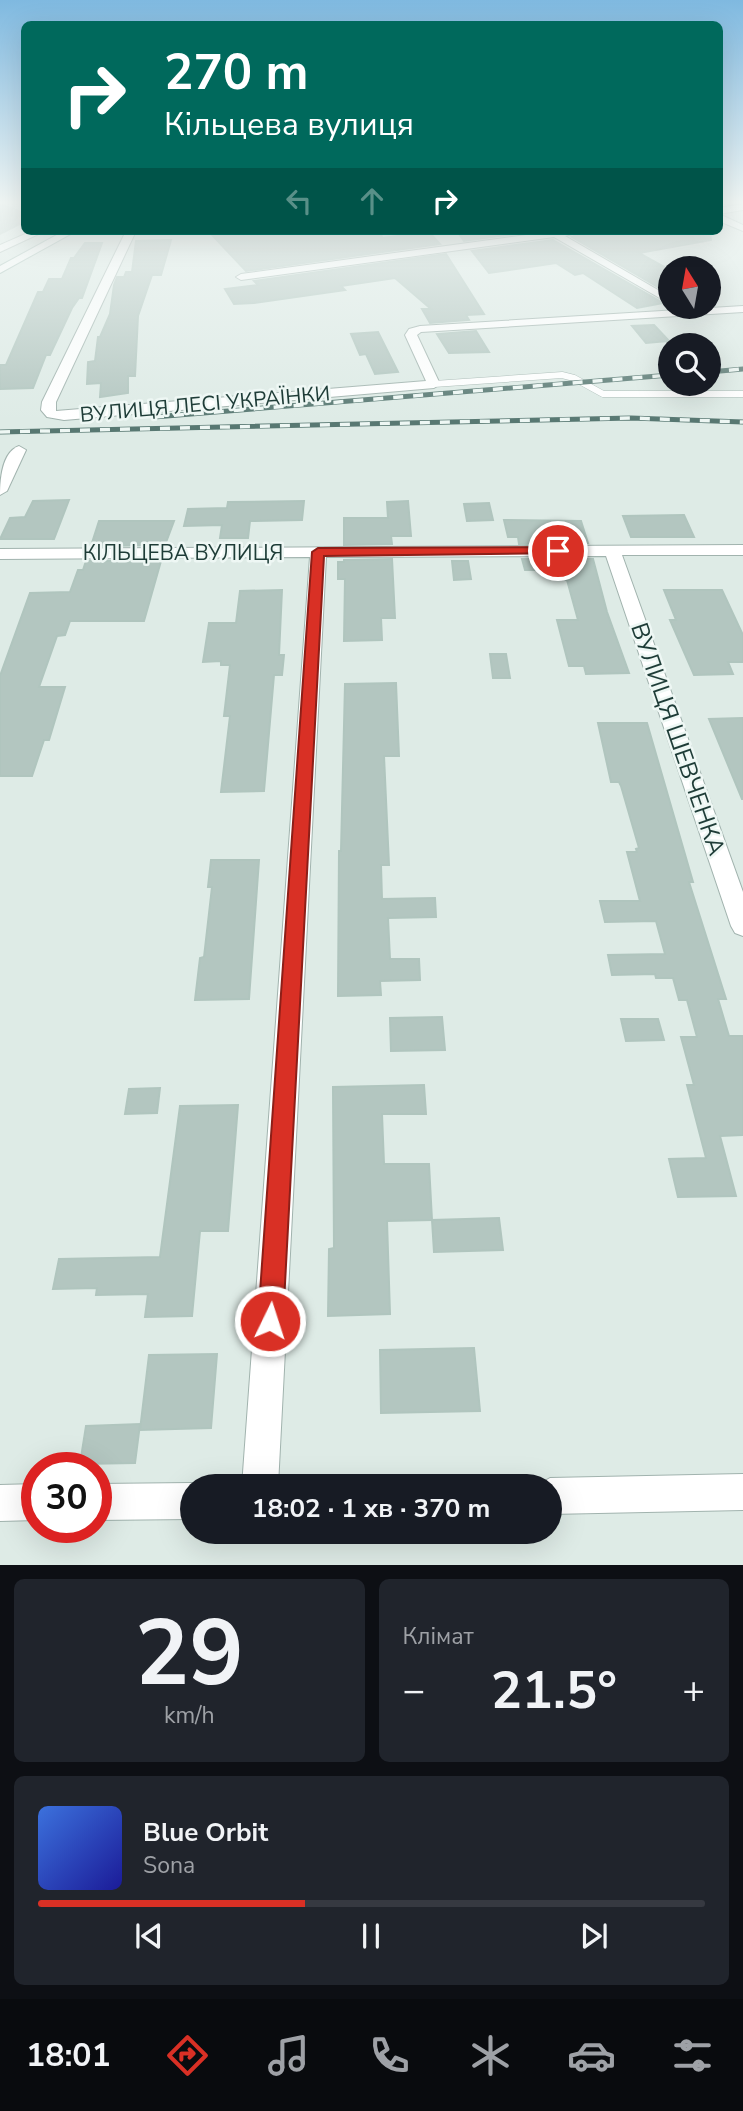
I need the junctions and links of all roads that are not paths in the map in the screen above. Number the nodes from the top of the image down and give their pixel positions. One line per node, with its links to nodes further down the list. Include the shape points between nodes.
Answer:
1 (110, 275): 9 (street, ВУЛИЦЯ ЛЕСІ УКРАЇНКИ, via 49,402 52,414)
2 (255, 275): 4 (street)
3 (625, 275): 5 (street)
4 (241, 277)
5 (658, 294)
6 (721, 309): 7 (street)
7 (743, 309)
8 (658, 311): 9 (street, via 413,331)
9 (434, 384): 10 (lane, via 562,375 603,394)
10 (743, 394)
11 (19, 450): 12 (street)
12 (0, 491)
13 (743, 550): 15 (street, КІЛЬЦЕВА ВУЛИЦЯ)
14 (318, 552): 15 (street, КІЛЬЦЕВА ВУЛИЦЯ); 16 (street, КІЛЬЦЕВА ВУЛИЦЯ); 18 (street)
15 (613, 552): 17 (street, ВУЛИЦЯ ШЕВЧЕНКА)
16 (0, 554)
17 (743, 926)
18 (261, 1474)
19 (743, 1492): 20 (street)
20 (562, 1496)
21 (180, 1501): 23 (street)
22 (21, 1502): 24 (street)
23 (112, 1502)
24 (0, 1503)

